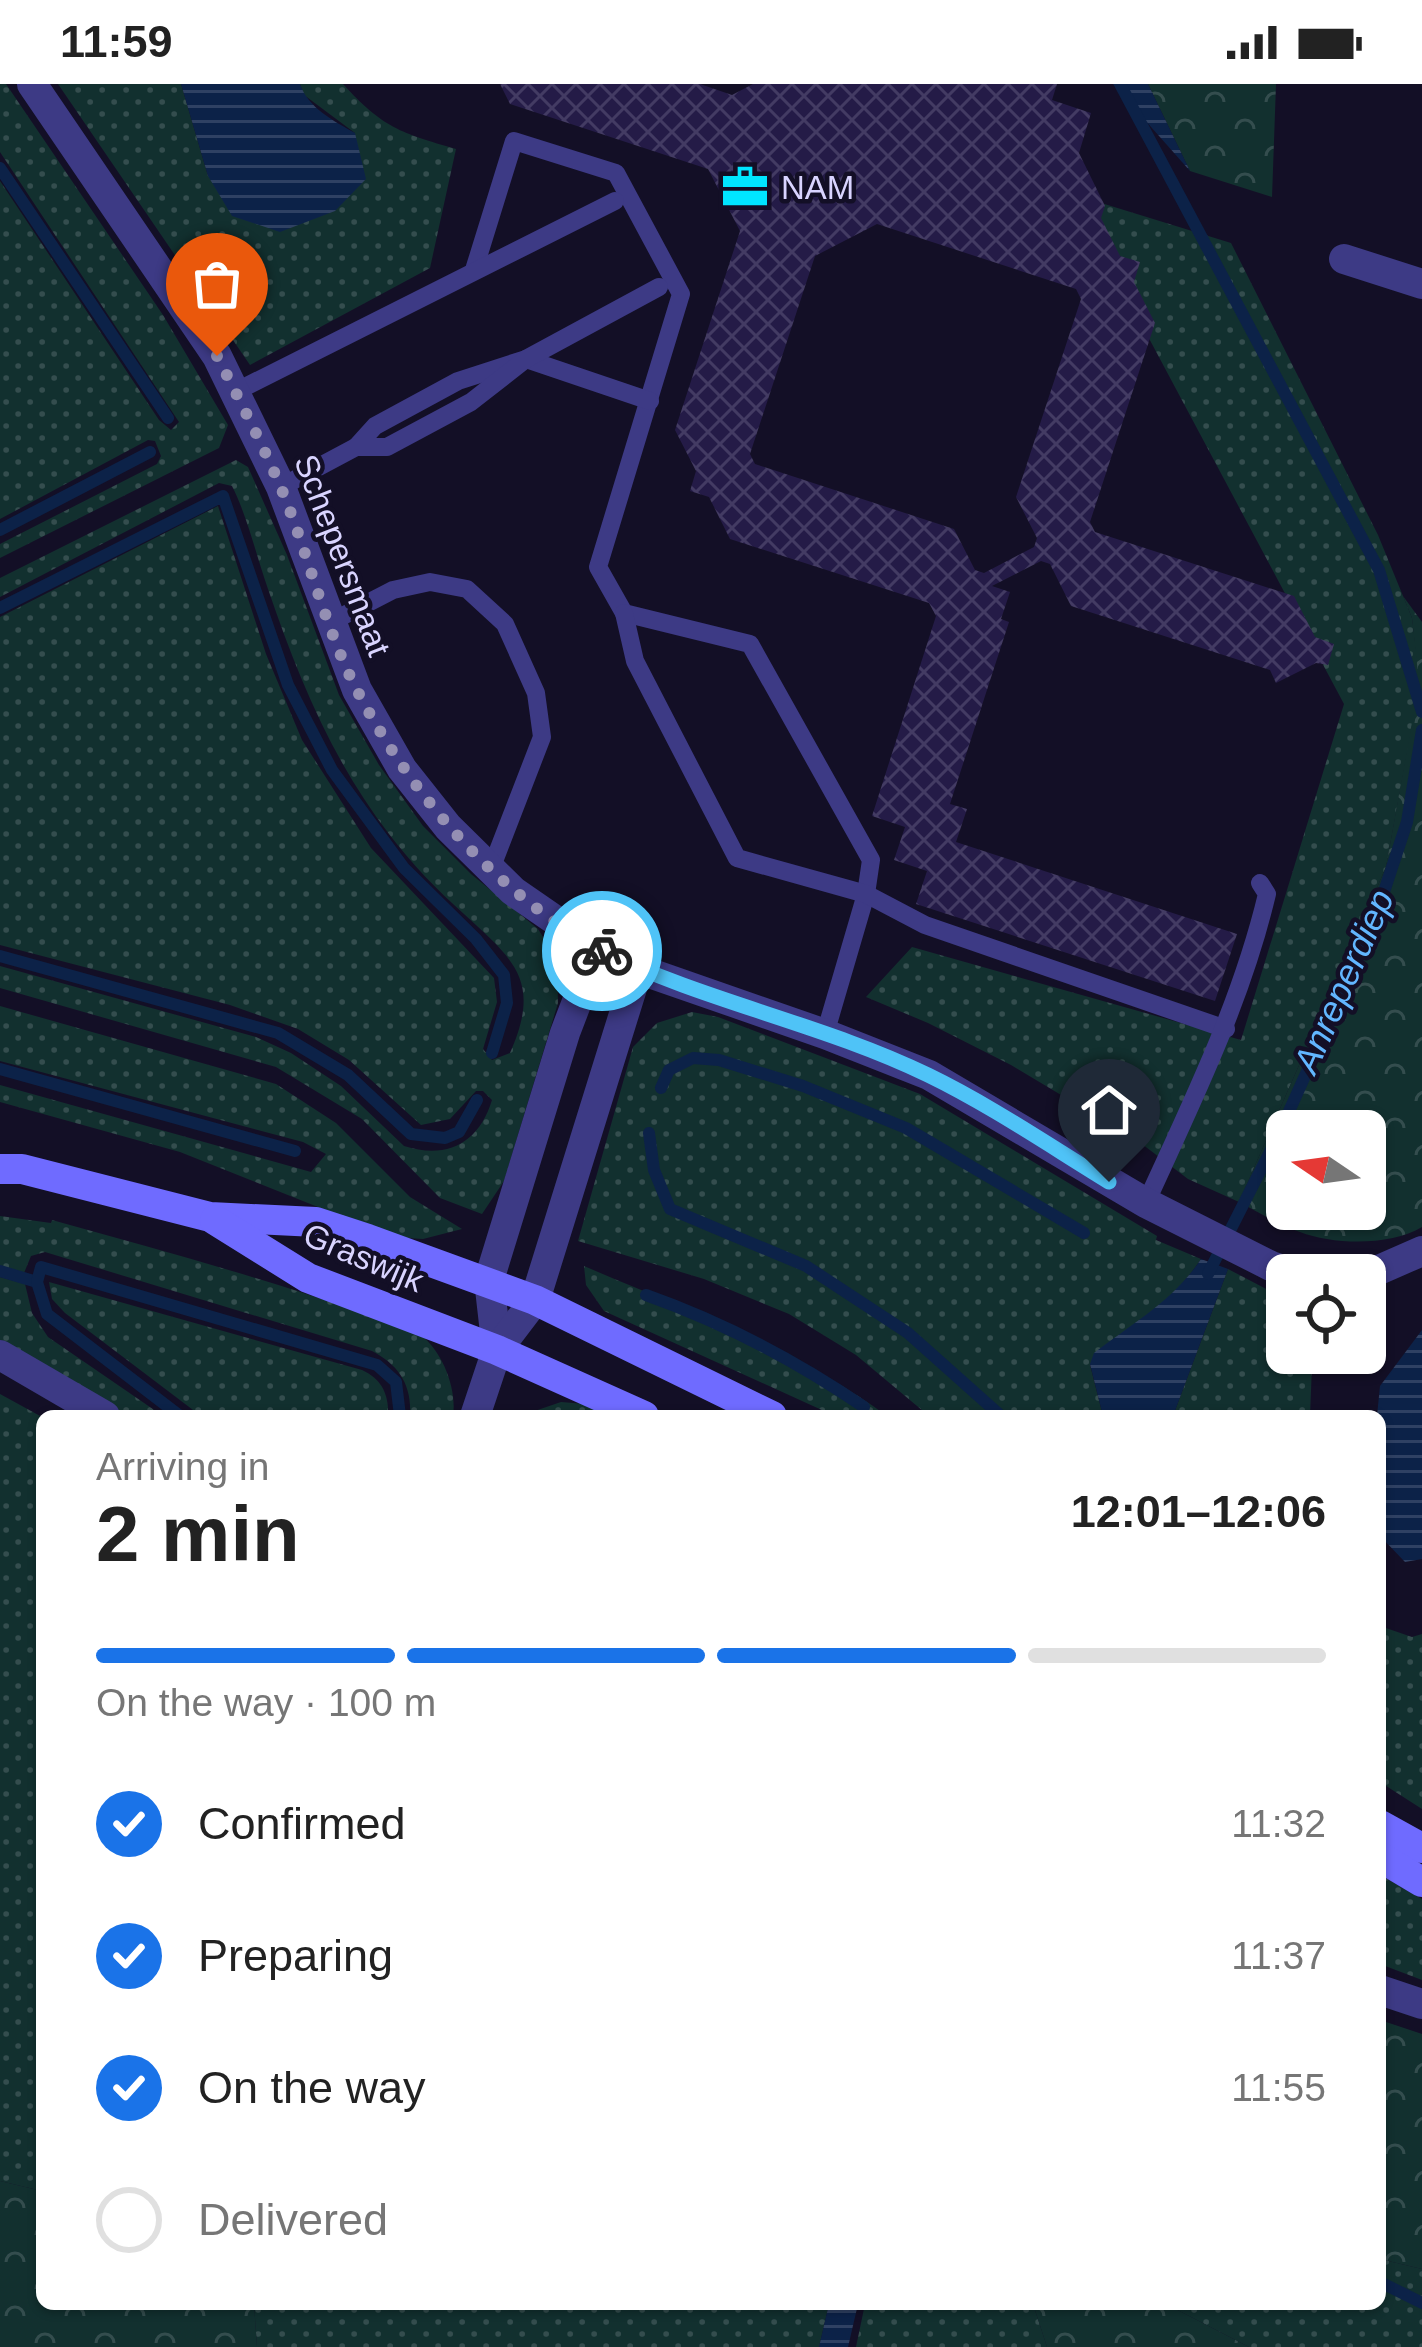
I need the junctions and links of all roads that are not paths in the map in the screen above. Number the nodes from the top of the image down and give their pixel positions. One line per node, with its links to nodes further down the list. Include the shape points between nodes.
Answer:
1 (32, 84): 8 (street, Schepersmaat)
2 (615, 201): 4 (lane)
3 (1344, 260): 5 (street)
4 (474, 270): 8 (lane); 9 (lane, via 514,141 616,173 681,293)
5 (1422, 284)
6 (659, 286): 7 (lane)
7 (526, 358): 9 (lane); 10 (lane, via 458,380)
8 (236, 392): 10 (street, Schepersmaat)
9 (650, 401): 11 (lane, via 598,567)
10 (281, 487): 12 (street, Schepersmaat)
11 (624, 613): 15 (lane, via 635,661 737,858); 15 (lane, via 750,644 871,860)
12 (331, 622): 13 (street, Schepersmaat, via 357,690 402,769); 13 (lane, via 393,590 430,582 467,589 505,624 536,693 542,737)
13 (491, 868): 16 (street, Schepersmaat)
14 (1260, 883): 18 (lane, via 1267,894 1262,916)
15 (866, 894): 18 (lane, via 925,925); 19 (lane)
16 (597, 949): 17 (street, Schepersmaat); 26 (street)
17 (638, 969): 19 (street, Schepersmaat); 27 (street)
18 (1226, 1029): 21 (lane)
19 (825, 1034): 21 (street, Schepersmaat, via 928,1075)
20 (7, 1164): 22 (main road, Graswijk)
21 (1145, 1203): 24 (street, Schepersmaat)
22 (210, 1216): 26 (main road, Graswijk, via 316,1222); 28 (main road, Graswijk, via 308,1278)
23 (1422, 1252): 25 (street)
24 (1266, 1262)
25 (1386, 1267)
26 (489, 1280): 27 (main road, Graswijk); 28 (street)
27 (535, 1300): 28 (street); 33 (main road, Graswijk)
28 (496, 1350): 31 (street); 32 (main road, Graswijk)
29 (0, 1355): 30 (street)
30 (96, 1410)
31 (477, 1410)
32 (631, 1410)
33 (760, 1410)
34 (1386, 1828): 35 (main road)
35 (1422, 1848)
36 (1386, 1861): 37 (main road)
37 (1422, 1882)
38 (1386, 1992): 39 (street)
39 (1422, 2004)

